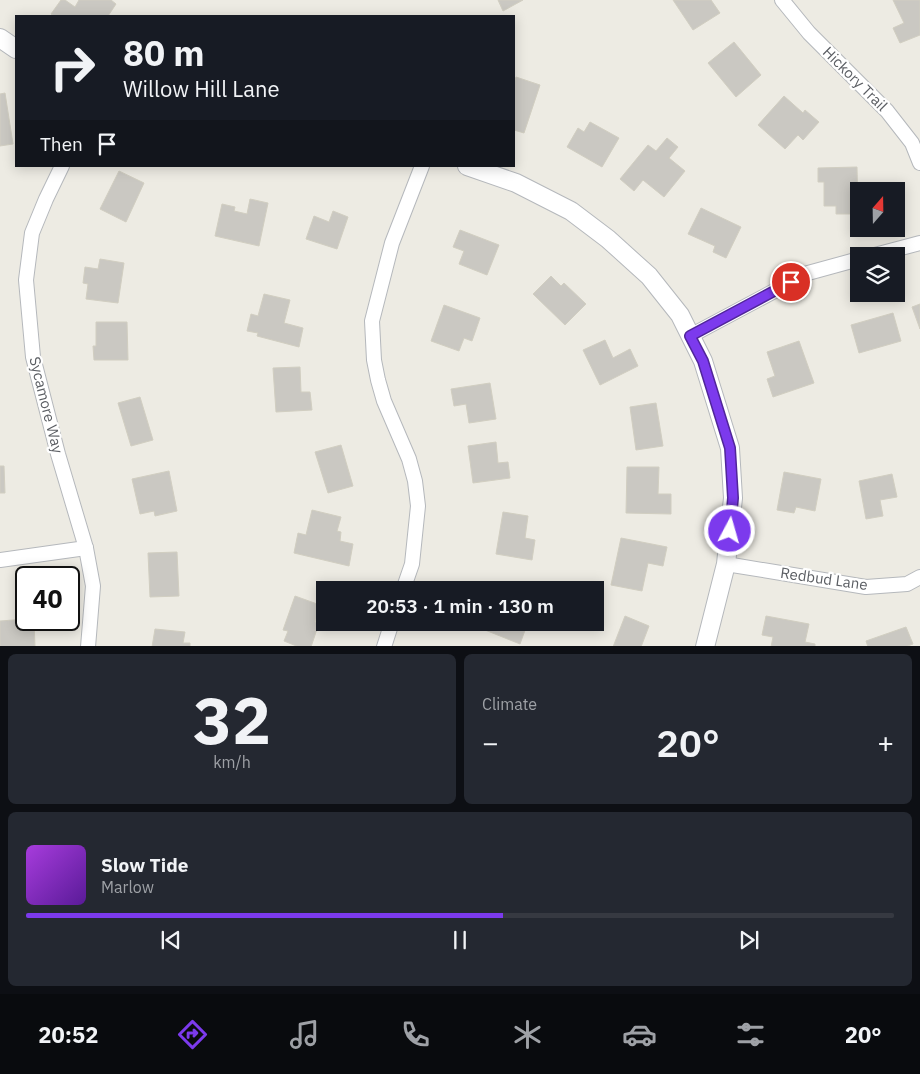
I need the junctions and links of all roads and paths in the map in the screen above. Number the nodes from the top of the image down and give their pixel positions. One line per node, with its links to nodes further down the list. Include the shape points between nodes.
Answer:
1 (782, 0): 4 (street, Hickory Trail, via 809,33 887,112 912,142)
2 (0, 38): 3 (street)
3 (15, 48)
4 (920, 163)
5 (62, 167): 12 (street, Sycamore Way, via 32,233 26,280 33,358)
6 (422, 167): 16 (street, via 392,243 372,321 378,380 415,481 418,506 412,564)
7 (470, 167): 11 (street, via 516,183 571,211 601,233 649,276 680,315)
8 (920, 243): 9 (street)
9 (905, 247)
10 (850, 262): 11 (street, via 808,274)
11 (690, 336): 14 (street, via 703,361 730,448 733,498)
12 (86, 548): 13 (street); 18 (street, Sycamore Way, via 92,586)
13 (0, 560)
14 (726, 564): 15 (street, Redbud Lane, via 866,587 907,584); 20 (street)
15 (920, 577)
16 (406, 581)
17 (389, 631): 19 (street)
18 (88, 646)
19 (384, 646)
20 (705, 646)

